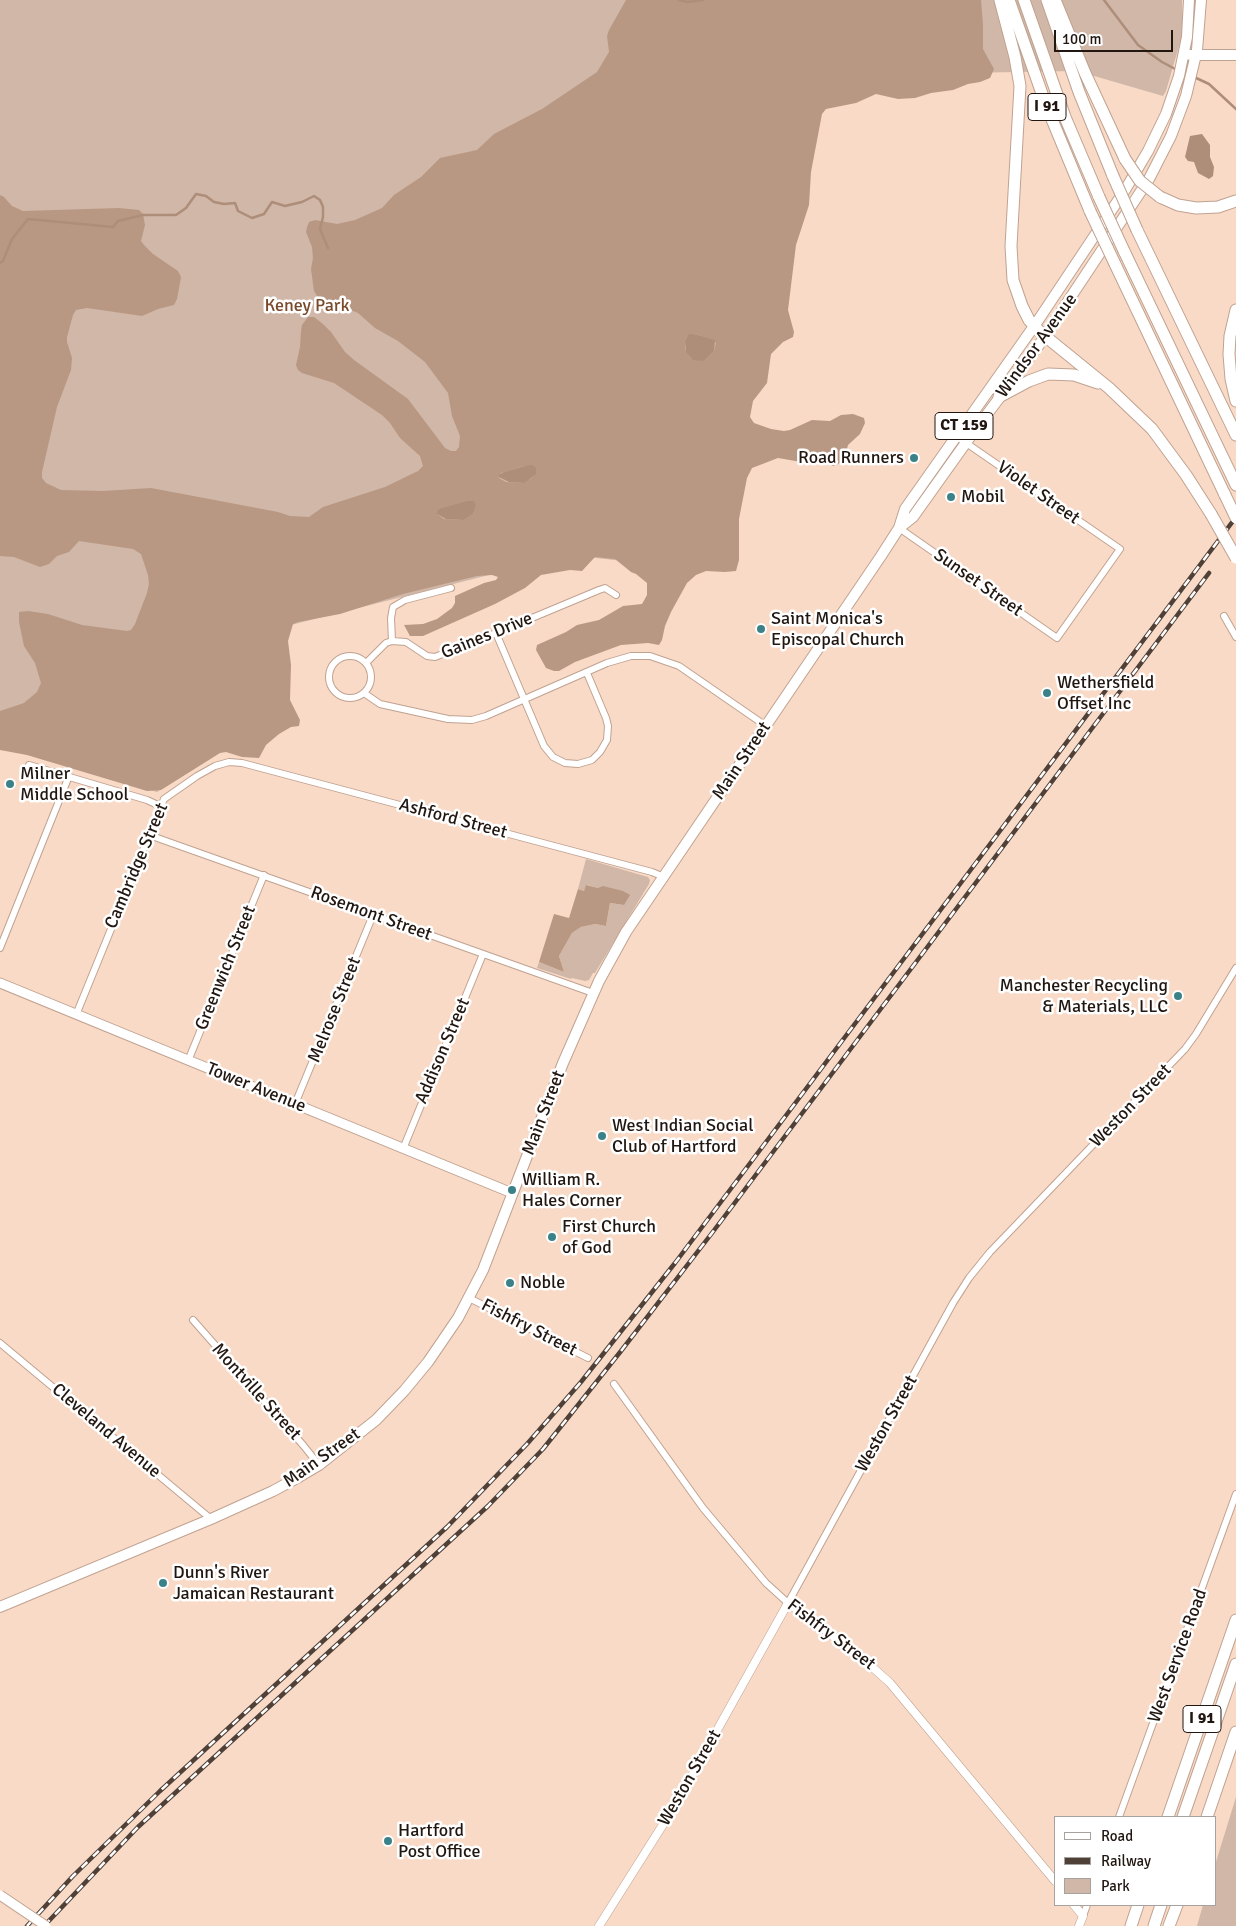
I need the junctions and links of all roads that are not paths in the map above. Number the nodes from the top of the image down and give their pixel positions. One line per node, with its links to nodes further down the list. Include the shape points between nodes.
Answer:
1 (1000, 0): 15 (highway, via 1020,86 1011,226 1012,273 1022,306)
2 (1009, 0): 28 (highway, I 91, bridge, via 1052,122 1090,211)
3 (1024, 0): 11 (highway, via 1065,116)
4 (1032, 0): 11 (highway)
5 (1190, 0): 10 (main road, Windsor Avenue / CT 159)
6 (1201, 0): 8 (main road, Windsor Avenue / CT 159)
7 (1053, 1): 12 (highway, bridge, via 1124,160 1140,182 1178,205 1218,207); 21 (highway, I 91, bridge, via 1082,99 1113,176)
8 (1196, 55): 9 (main road); 10 (main road); 16 (main road, Windsor Avenue / CT 159, via 1176,125 1150,179)
9 (1236, 55)
10 (1182, 60): 15 (main road, Windsor Avenue / CT 159, via 1166,114 1144,159)
11 (1101, 194): 13 (highway)
12 (1236, 201)
13 (1126, 247): 26 (highway); 27 (highway)
14 (1236, 310): 20 (highway, via 1229,354)
15 (1034, 326): 16 (highway); 17 (main road, Windsor Avenue / CT 159)
16 (1046, 336): 18 (main road, Windsor Avenue / CT 159); 19 (highway)
17 (989, 390): 18 (main road); 22 (main road, Windsor Avenue / CT 159)
18 (999, 397): 19 (highway, via 1034,378 1060,373 1086,378); 23 (main road, Windsor Avenue / CT 159)
19 (1119, 397): 30 (highway, bridge, via 1161,440 1211,514)
20 (1236, 401)
21 (1236, 435)
22 (956, 436): 23 (street, Violet Street); 24 (main road, Windsor Avenue / CT 159)
23 (966, 443): 25 (main road, Windsor Avenue / CT 159); 35 (street, Violet Street, via 1120,550)
24 (942, 457): 25 (main road); 29 (main road, Windsor Avenue / CT 159, via 905,509)
25 (951, 463): 29 (main road, Windsor Avenue / CT 159, via 913,517)
26 (1236, 468)
27 (1235, 484)
28 (1236, 518)
29 (899, 528): 35 (street, Sunset Street); 42 (main road, Main Street / CT 159)
30 (1236, 558)
31 (451, 588): 37 (street, via 405,600 393,607)
32 (616, 595): 34 (street, Gaines Drive, via 605,588)
33 (1224, 616): 36 (street)
34 (496, 634): 37 (street, Gaines Drive, via 435,657 427,656 406,642); 41 (street)
35 (1057, 638)
36 (1236, 638)
37 (392, 641): 38 (street)
38 (366, 663): 40 (street, via 371,677); 40 (street, via 356,656 342,657 335,661 328,674 332,688 343,697 358,697)
39 (587, 673): 41 (street); 41 (street, via 608,726 604,747 592,760 572,765 553,757 544,746); 42 (street, via 631,656 650,656 682,668)
40 (364, 693): 41 (street, via 380,704 460,720 486,716)
41 (525, 700)
42 (766, 726): 49 (main road, Main Street)
43 (242, 763): 46 (street, Cambridge Street, via 215,766 167,796); 49 (street, Ashford Street)
44 (29, 765): 45 (street)
45 (69, 776): 46 (street); 51 (street)
46 (160, 806): 47 (street, Cambridge Street)
47 (149, 835): 48 (street, Rosemont Street); 56 (street, Cambridge Street)
48 (264, 876): 50 (street, Rosemont Street); 57 (street, Greenwich Street)
49 (664, 877): 55 (main road, Main Street, via 626,932)
50 (374, 915): 52 (street, Rosemont Street); 58 (street, Melrose Street)
51 (0, 948)
52 (483, 954): 55 (street, Rosemont Street); 59 (street, Addison Street)
53 (1236, 968): 69 (street, Weston Street, via 1185,1049 990,1252 969,1278)
54 (0, 983): 56 (main road, Tower Avenue)
55 (593, 993): 60 (main road, Main Street, via 562,1063)
56 (76, 1015): 57 (main road, Tower Avenue)
57 (188, 1061): 58 (main road, Tower Avenue)
58 (295, 1104): 59 (main road, Tower Avenue)
59 (403, 1149): 60 (main road, Tower Avenue)
60 (512, 1194): 61 (main road, Main Street, via 491,1252)
61 (469, 1298): 64 (street, Fishfry Street); 66 (main road, Main Street, via 446,1336 404,1391 358,1435)
62 (193, 1320): 66 (street, Montville Street)
63 (0, 1343): 68 (street, Cleveland Avenue)
64 (588, 1358)
65 (614, 1384): 69 (street, Fishfry Street, via 703,1508 766,1583)
66 (319, 1465): 68 (main road, Main Street, via 273,1491)
67 (1236, 1494): 75 (street, West Service Road)
68 (211, 1519): 70 (main road, Main Street)
69 (788, 1603): 80 (street, Fishfry Street, via 890,1682); 90 (street, Weston Street, via 676,1804)
70 (0, 1608)
71 (1236, 1620): 76 (highway, I 91)
72 (1236, 1664): 77 (highway)
73 (1236, 1687): 78 (highway)
74 (1236, 1732): 79 (highway, I 91)
75 (1119, 1816)
76 (1168, 1816)
77 (1183, 1816)
78 (1191, 1816)
79 (1207, 1816)
80 (1054, 1880)
81 (0, 1895): 89 (main road, bridge)
82 (1075, 1906): 88 (street)
83 (1087, 1906): 88 (street)
84 (1138, 1906): 92 (highway)
85 (1153, 1906): 93 (highway)
86 (1161, 1906): 94 (highway)
87 (1177, 1906): 95 (highway)
88 (1083, 1916): 91 (street)
89 (46, 1926)
90 (599, 1926)
91 (1079, 1926)
92 (1131, 1926)
93 (1146, 1926)
94 (1154, 1926)
95 (1169, 1926)

